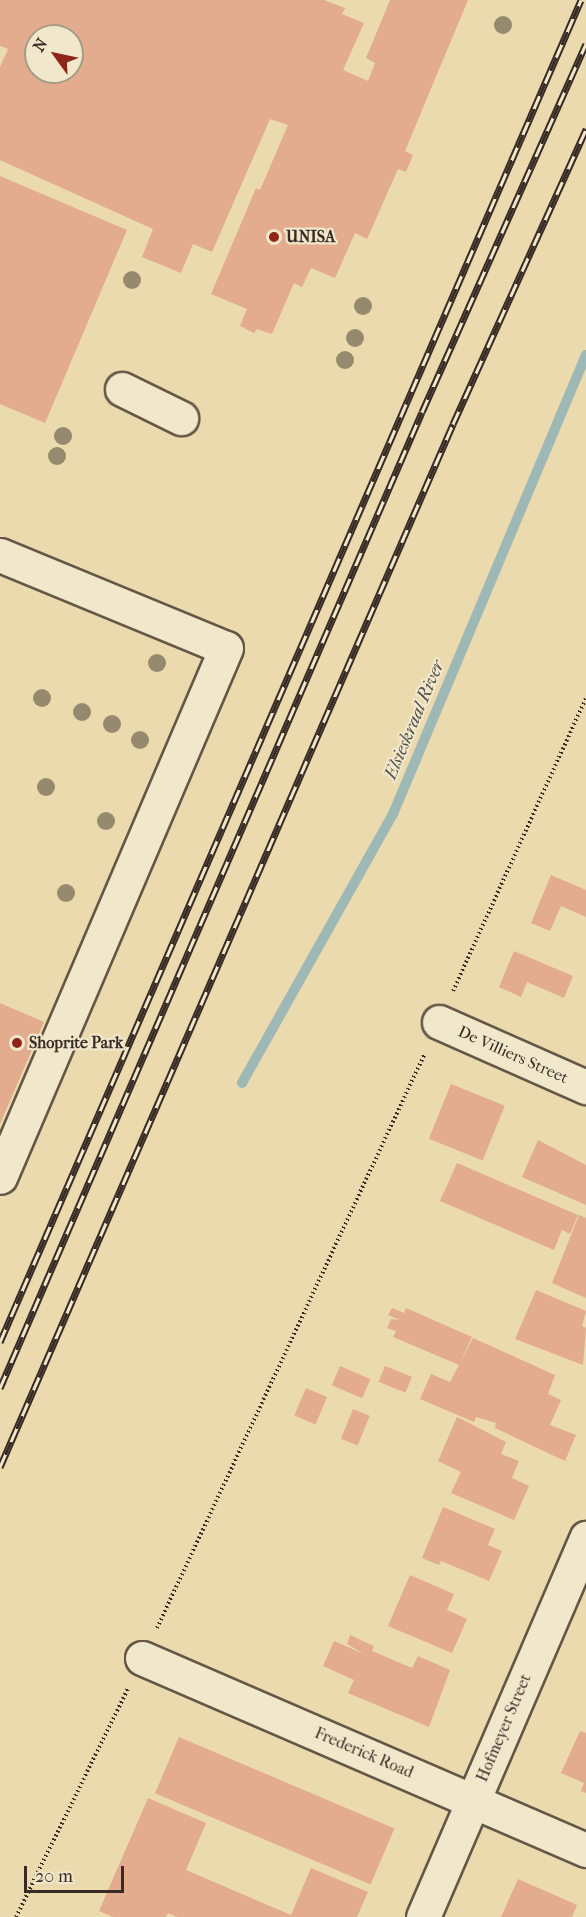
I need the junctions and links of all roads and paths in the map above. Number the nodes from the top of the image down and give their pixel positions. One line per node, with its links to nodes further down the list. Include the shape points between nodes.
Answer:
1 (122, 389): 2 (street)
2 (181, 418)
3 (0, 555): 7 (street, via 226,648)
4 (586, 698): 5 (path)
5 (439, 1022): 6 (street, De Villiers Street); 9 (path)
6 (586, 1087)
7 (0, 1177)
8 (586, 1538): 10 (street, Hofmeyer Street)
9 (142, 1658): 10 (street, Frederick Road); 12 (path)
10 (473, 1800): 11 (street, Frederick Road); 13 (street, Hofmeyer Street)
11 (586, 1850)
12 (16, 1917)
13 (423, 1917)

